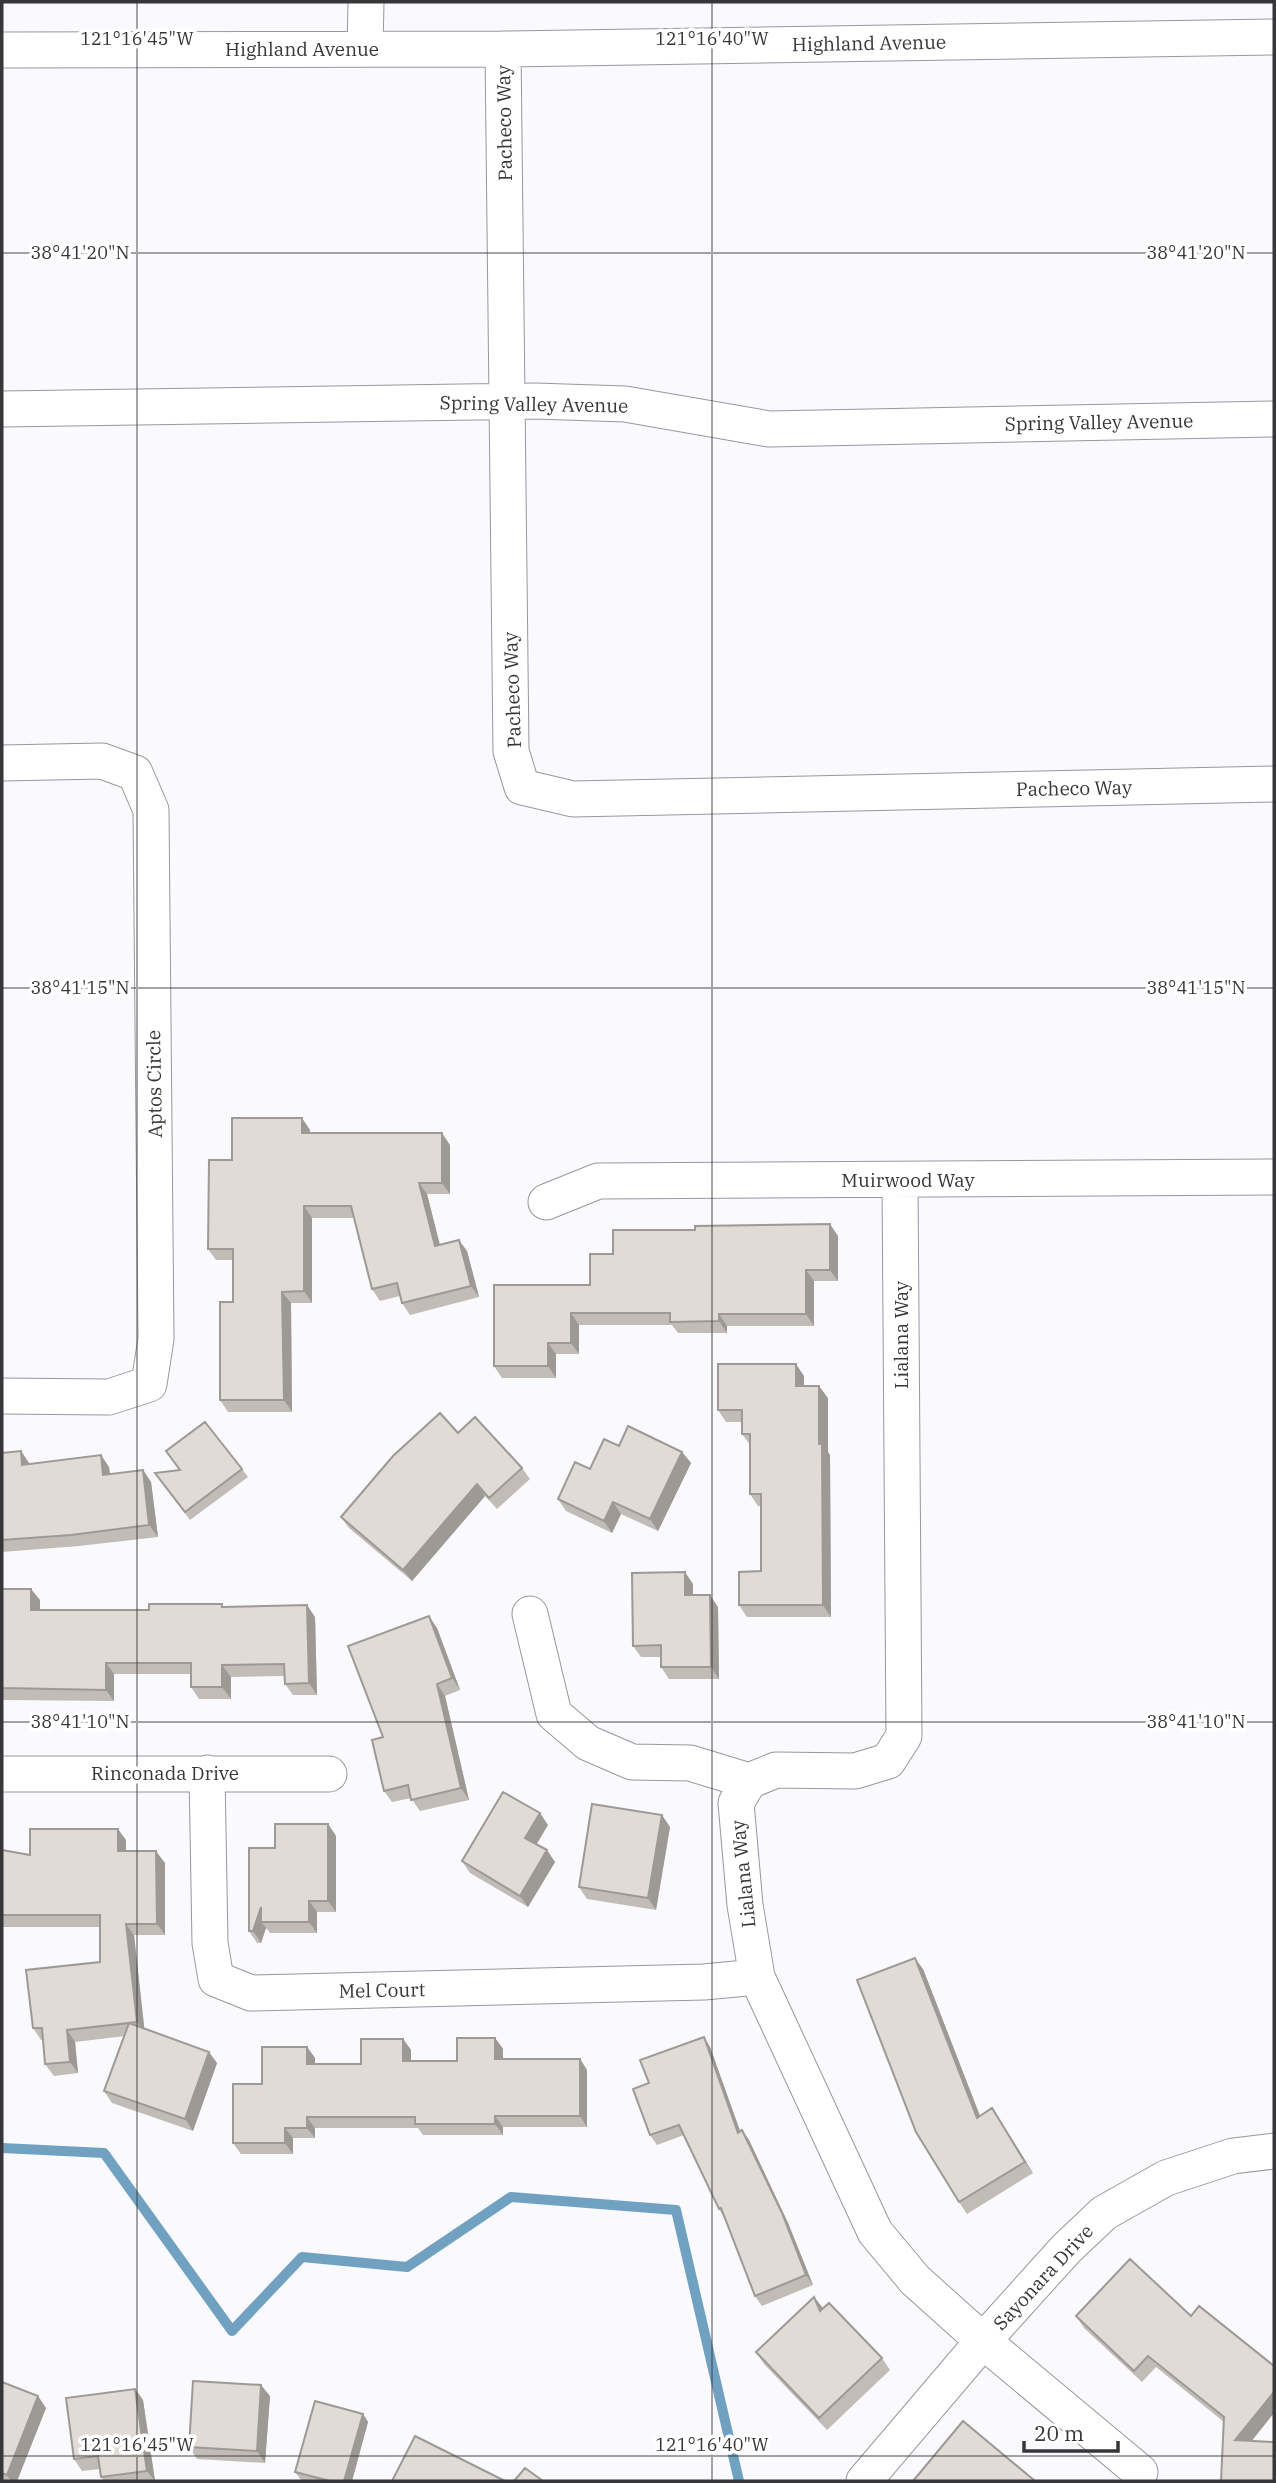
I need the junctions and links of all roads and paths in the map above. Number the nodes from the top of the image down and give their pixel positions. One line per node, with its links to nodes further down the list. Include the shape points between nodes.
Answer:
1 (366, 2): 3 (street)
2 (1274, 37): 4 (street, Highland Avenue)
3 (365, 49): 4 (street, Highland Avenue); 5 (street, Highland Avenue)
4 (503, 49): 6 (street, Pacheco Way)
5 (2, 50)
6 (507, 401): 7 (street, Spring Valley Avenue); 8 (street, Spring Valley Avenue, via 625,404 769,429); 10 (street, Pacheco Way, via 512,751 522,787 573,799)
7 (2, 409)
8 (1274, 419)
9 (2, 763): 14 (street, Aptos Circle, via 102,761 135,773 150,810 156,1339 149,1384 109,1397)
10 (1274, 784)
11 (1274, 1177): 12 (street, Muirwood Way)
12 (900, 1180): 13 (street, Muirwood Way, via 598,1181); 19 (street, Lialana Way, via 904,1736 888,1761 855,1771 776,1770)
13 (546, 1202)
14 (2, 1396)
15 (530, 1614): 19 (street, via 554,1714 588,1743 632,1762 690,1763)
16 (207, 1773): 17 (street, Rinconada Drive); 18 (street, Rinconada Drive); 20 (street, Mel Court, via 210,1943 216,1979 251,1993)
17 (2, 1774)
18 (329, 1774)
19 (748, 1781): 20 (street, Lialana Way, via 736,1803)
20 (757, 1977): 22 (street, Lialana Way, via 875,2232 915,2280)
21 (1274, 2151): 22 (street, Sayonara Drive, via 1233,2156 1166,2178 1104,2213)
22 (983, 2341): 23 (street, Lialana Way); 24 (street, Sayonara Drive)
23 (1140, 2472)
24 (864, 2481)

